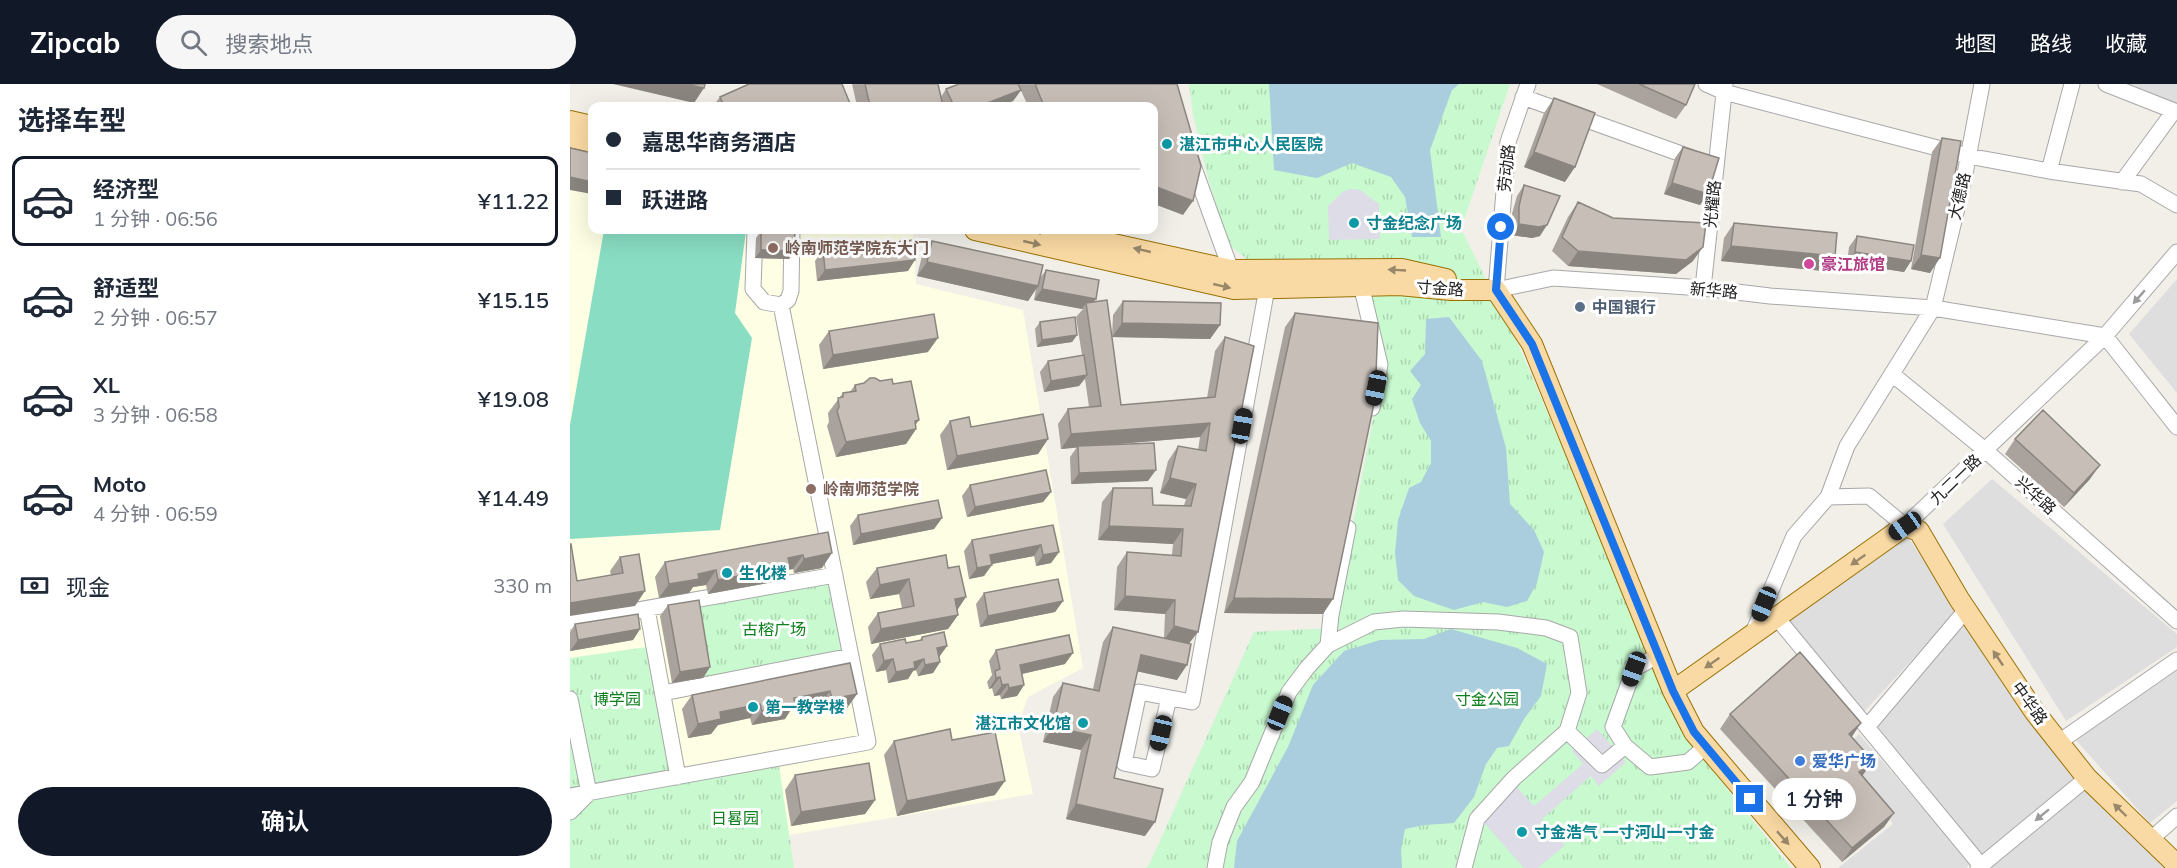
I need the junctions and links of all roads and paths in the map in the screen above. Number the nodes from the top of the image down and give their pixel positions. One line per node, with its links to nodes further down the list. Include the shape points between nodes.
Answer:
1 (1706, 84): 5 (street)
2 (1982, 84): 13 (street, 大德路)
3 (2072, 84): 15 (street)
4 (2106, 84): 7 (street)
5 (1725, 88): 13 (street); 14 (street, 光耀路)
6 (1526, 90): 14 (street); 27 (street, 劳动路, via 1508,142)
7 (2176, 111): 16 (street)
8 (570, 121): 9 (main road)
9 (588, 125)
10 (570, 137): 11 (main road)
11 (588, 141)
12 (1184, 142): 23 (street)
13 (1968, 156): 15 (street); 29 (street, 大德路)
14 (1716, 167): 26 (street, 光耀路)
15 (2049, 171): 16 (street)
16 (2122, 182): 17 (street, via 2141,184)
17 (2177, 205)
18 (755, 234): 28 (street, via 753,289 764,302)
19 (792, 234): 28 (street, via 791,291)
20 (993, 234): 25 (main road, 寸金路, one-way to 25, via 1234,289)
21 (1068, 234): 23 (main road, 寸金路, one-way to 21)
22 (2177, 252): 30 (street, 九二一路, one-way to 30)
23 (1231, 270): 24 (main road, 寸金路)
24 (1360, 278): 25 (main road, 寸金路); 27 (main road, 寸金路, via 1451,290); 32 (street, via 1380,365)
25 (1267, 288): 51 (street, via 1192,702)
26 (1703, 288): 27 (street, 新华路, via 1553,278); 29 (street, 新华路)
27 (1496, 290): 47 (main road, via 1532,344)
28 (781, 305): 38 (street)
29 (1933, 308): 30 (street, 新华路); 31 (street, 大德路)
30 (2105, 336): 33 (street); 34 (street, 九二一路)
31 (1892, 374): 34 (street, 兴华路); 35 (street, 大德路, via 1847,446)
32 (1369, 422)
33 (2177, 427)
34 (1985, 450): 37 (street, 九二一路); 42 (street, 兴华路)
35 (1828, 497): 37 (street, via 1869,496); 44 (street, via 1794,536)
36 (1351, 513): 45 (street)
37 (1905, 526): 40 (main road, 中华路, via 1919,531); 41 (main road, 九二一路, one-way to 41)
38 (834, 575): 39 (street); 46 (street)
39 (648, 609): 43 (street); 50 (street)
40 (1966, 609): 53 (street); 55 (main road, 中华路, one-way to 40)
41 (1777, 618): 44 (main road, 九二一路); 53 (street)
42 (2177, 621)
43 (570, 622)
44 (1752, 635): 49 (main road, 九二一路, one-way to 49)
45 (1328, 645): 54 (street, via 1374,622 1403,619 1546,628 1570,637 1579,693); 67 (street, via 1289,692 1252,782 1234,807)
46 (851, 656): 50 (street); 58 (street, via 868,742)
47 (1659, 656): 49 (main road); 56 (street, via 1634,669 1613,727)
48 (2177, 660): 55 (street)
49 (1673, 691): 57 (main road, via 1694,732)
50 (663, 693): 58 (street)
51 (1169, 698): 51 (street, via 1139,692 1124,763 1152,769)
52 (570, 699): 60 (street)
53 (1867, 727): 66 (street)
54 (1568, 731): 56 (street, via 1602,765); 68 (street, via 1514,778 1478,819)
55 (2059, 742): 59 (main road, 中华路)
56 (1625, 746): 57 (street, via 1650,767 1688,762)
57 (1706, 746): 69 (main road, one-way to 69)
58 (678, 777): 60 (street)
59 (2087, 778): 64 (main road, 中华路, one-way to 59); 66 (street, one-way to 66)
60 (589, 793): 61 (street); 62 (street)
61 (570, 796)
62 (570, 812)
63 (2177, 816): 64 (street)
64 (2151, 840): 65 (main road, 中华路)
65 (2177, 865)
66 (1980, 867)
67 (1215, 868)
68 (1464, 868)
69 (1810, 868)

